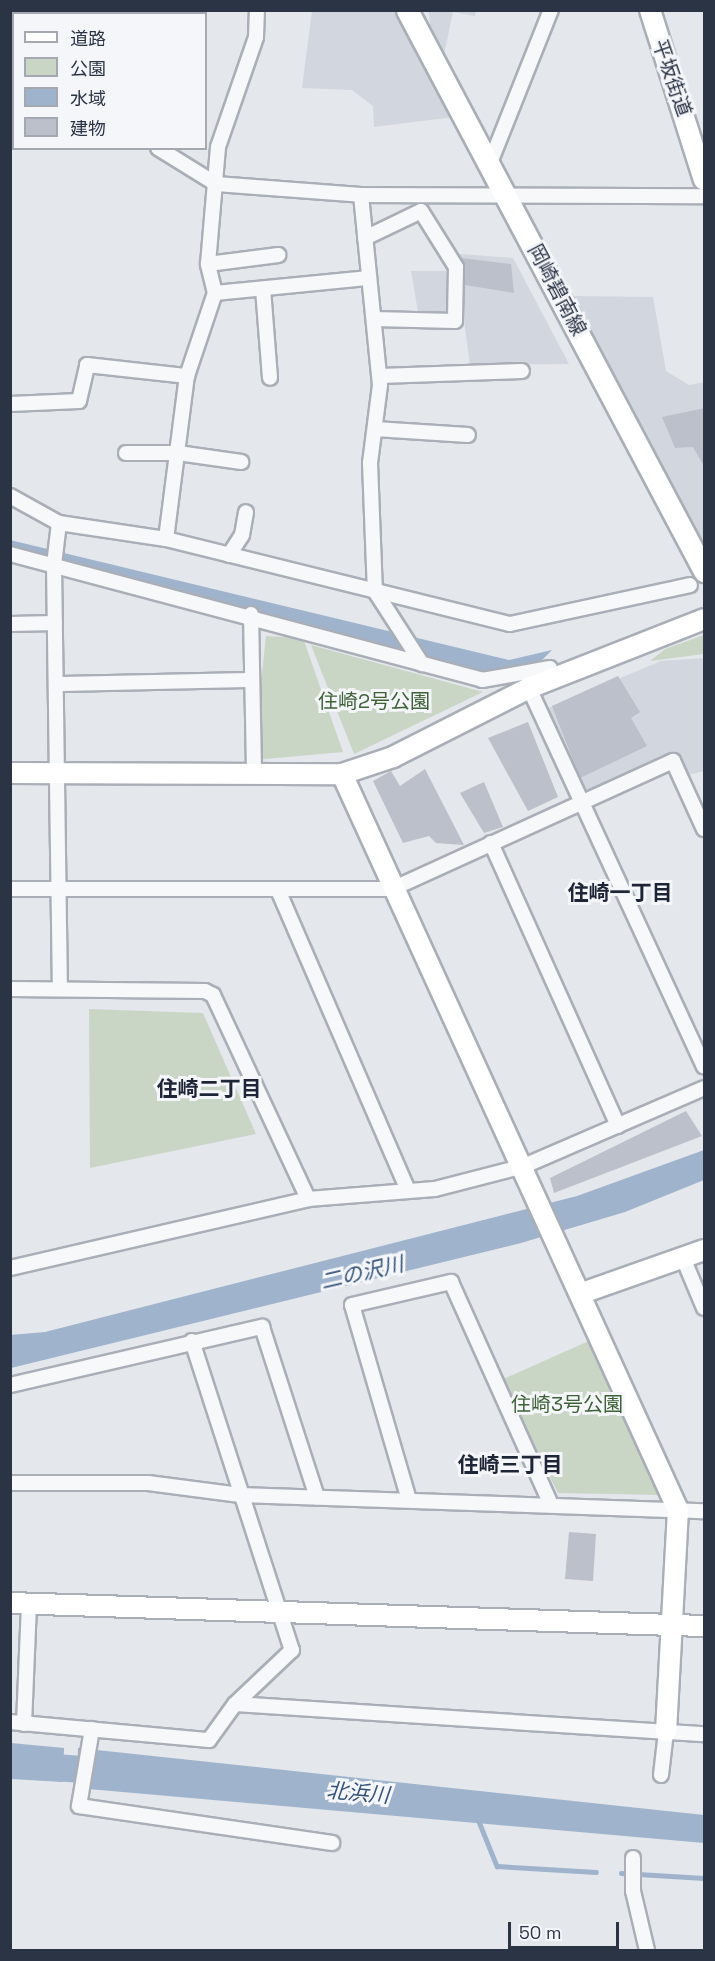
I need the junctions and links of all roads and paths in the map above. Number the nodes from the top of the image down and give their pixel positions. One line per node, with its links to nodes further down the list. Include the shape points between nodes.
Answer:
1 (257, 10): 8 (street, via 256,37 218,147)
2 (407, 10): 6 (main road, 岡崎碧南線)
3 (551, 10): 6 (street)
4 (650, 10): 7 (street, 平坂街道)
5 (161, 150): 8 (street)
6 (490, 163): 9 (main road, 岡崎碧南線)
7 (705, 180)
8 (216, 184): 10 (street); 16 (street)
9 (505, 193): 11 (street); 12 (street); 38 (main road, 岡崎碧南線)
10 (361, 195): 11 (street); 14 (street)
11 (431, 195): 13 (street)
12 (705, 196)
13 (421, 211): 14 (street); 20 (street, via 456,267 455,321)
14 (366, 238): 17 (street)
15 (278, 255): 16 (street)
16 (208, 264): 19 (street)
17 (369, 278): 18 (street); 20 (street)
18 (263, 288): 19 (street); 24 (street)
19 (215, 293): 22 (street)
20 (374, 319): 23 (street)
21 (522, 371): 23 (street)
22 (187, 376): 25 (street, via 87,365 79,401); 29 (street)
23 (380, 376): 26 (street)
24 (270, 378)
25 (10, 404)
26 (375, 429): 27 (street); 39 (street, via 370,463)
27 (468, 435)
28 (126, 453): 29 (street)
29 (178, 453): 30 (street); 34 (street)
30 (241, 462)
31 (10, 496): 33 (street)
32 (246, 512): 36 (street, via 242,536)
33 (59, 523): 34 (street); 37 (street)
34 (166, 539): 36 (street)
35 (10, 554): 37 (street)
36 (229, 555): 39 (street)
37 (54, 565): 40 (street); 42 (street)
38 (697, 578): 39 (street, via 510,624)
39 (375, 591): 44 (street)
40 (251, 614): 44 (street); 46 (street)
41 (705, 619): 48 (street)
42 (55, 623): 43 (street); 47 (street)
43 (10, 624)
44 (419, 659): 45 (street, via 482,680)
45 (550, 668)
46 (252, 680): 47 (street); 49 (street)
47 (57, 684): 51 (street)
48 (529, 688): 52 (street, via 393,757); 53 (street)
49 (254, 772): 51 (street); 52 (street)
50 (10, 773): 51 (street)
51 (60, 774): 56 (street)
52 (342, 774): 58 (street)
53 (582, 802): 54 (street, via 673,761); 55 (street); 62 (street)
54 (705, 829)
55 (491, 843): 58 (street); 64 (street)
56 (55, 888): 57 (street); 59 (street); 60 (street)
57 (10, 889)
58 (392, 889): 59 (street); 65 (street)
59 (278, 890): 66 (street)
60 (60, 988): 61 (street); 67 (street, via 205,991 213,995)
61 (10, 989)
62 (705, 1067)
63 (705, 1088): 64 (street)
64 (618, 1126): 65 (street)
65 (524, 1166): 66 (street, via 435,1188); 71 (street)
66 (408, 1190): 67 (street)
67 (308, 1199): 70 (street)
68 (705, 1250): 69 (street)
69 (682, 1258): 71 (street); 72 (street)
70 (10, 1268)
71 (582, 1293): 80 (street)
72 (705, 1308)
73 (192, 1341): 74 (street); 76 (street); 77 (street, via 262,1327)
74 (12, 1380)
75 (10, 1483): 76 (street, via 148,1483)
76 (240, 1495): 77 (street); 83 (street)
77 (317, 1497): 78 (street)
78 (409, 1500): 79 (street); 79 (street, via 352,1305 451,1282)
79 (551, 1505): 80 (street)
80 (678, 1510): 81 (street); 84 (street)
81 (705, 1511)
82 (20, 1604): 83 (street); 87 (street)
83 (280, 1612): 84 (street); 86 (street, via 292,1650)
84 (671, 1626): 85 (street); 88 (street)
85 (705, 1626)
86 (235, 1704): 88 (street); 89 (street, via 208,1740)
87 (17, 1723): 89 (street)
88 (666, 1732): 90 (street); 91 (street)
89 (90, 1733): 92 (street, via 79,1806)
90 (705, 1734)
91 (662, 1775)
92 (332, 1843)
93 (633, 1858): 94 (street, via 633,1892)
94 (647, 1950)

